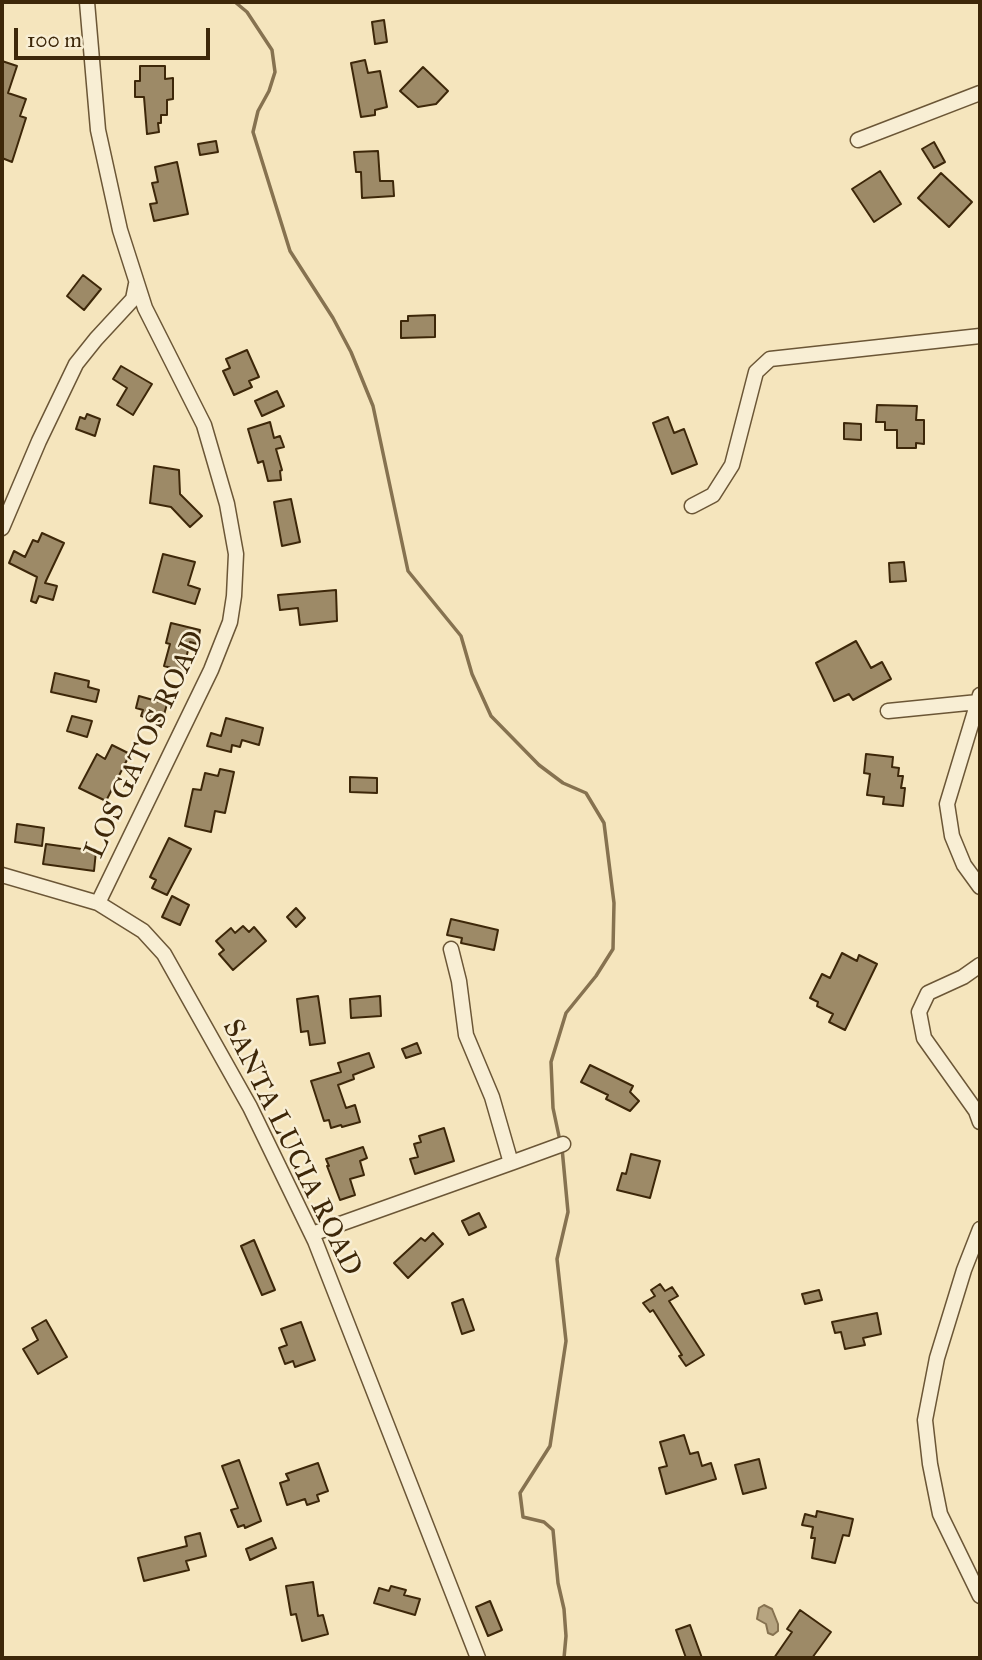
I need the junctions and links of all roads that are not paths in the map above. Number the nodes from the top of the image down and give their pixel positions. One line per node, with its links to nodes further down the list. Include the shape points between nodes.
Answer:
1 (87, 2): 4 (street, LOS GATOS ROAD, via 98,130)
2 (980, 93): 3 (street)
3 (858, 140)
4 (136, 282): 7 (street, via 132,299 76,364); 12 (street, LOS GATOS ROAD, via 204,425 234,534 235,586 230,622 201,696)
5 (980, 336): 6 (street, via 770,359 756,372 732,465 713,495)
6 (692, 506)
7 (2, 528)
8 (979, 699): 9 (street); 11 (street, via 947,804 952,836)
9 (888, 711)
10 (2, 875): 12 (street, SANTA LUCIA ROAD)
11 (980, 887)
12 (98, 903): 19 (street, SANTA LUCIA ROAD, via 143,931 164,954 250,1107)
13 (451, 949): 17 (street, via 466,1035 492,1097)
14 (980, 965): 15 (street, via 928,993 919,1013 924,1038)
15 (980, 1122)
16 (563, 1144): 17 (street)
17 (511, 1163): 19 (street)
18 (980, 1229): 20 (street, via 937,1358 925,1420 940,1514)
19 (312, 1234): 21 (street, SANTA LUCIA ROAD)
20 (980, 1596)
21 (478, 1658)

